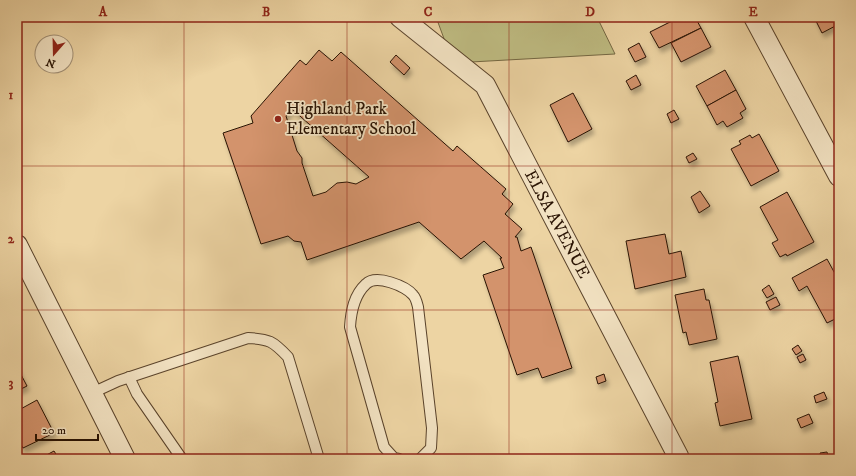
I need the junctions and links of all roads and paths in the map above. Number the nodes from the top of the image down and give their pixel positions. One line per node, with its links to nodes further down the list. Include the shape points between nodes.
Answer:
1 (400, 17): 7 (street, ELSA AVENUE, via 485,85)
2 (754, 17): 3 (street)
3 (839, 176)
4 (17, 245): 6 (street)
5 (129, 377): 6 (lane); 9 (lane, via 137,394); 10 (lane, via 248,338 276,344 288,357)
6 (92, 393): 8 (street)
7 (673, 458)
8 (125, 459)
9 (182, 459)
10 (319, 459)
11 (399, 459): 12 (lane, via 394,458 384,447 350,327 355,299 366,283 376,280 397,284 413,295 418,307 432,428 431,448)
12 (420, 459)

